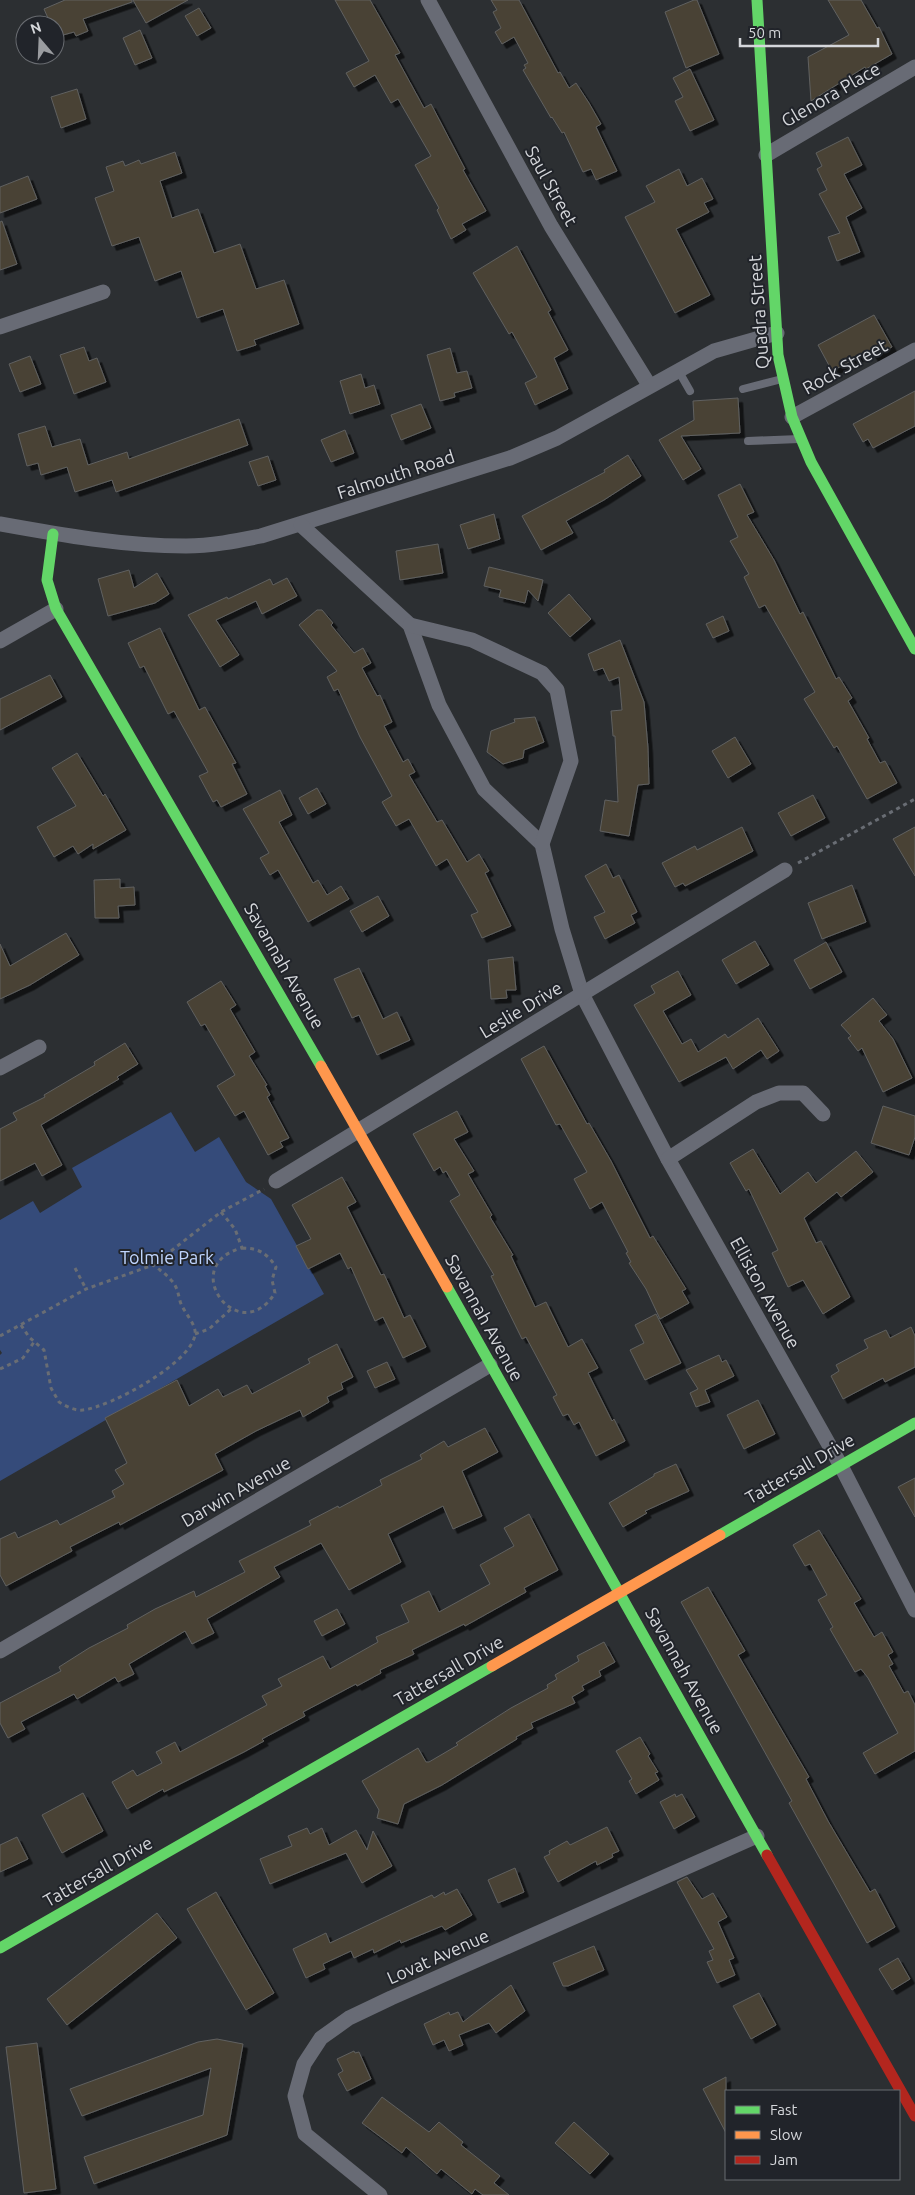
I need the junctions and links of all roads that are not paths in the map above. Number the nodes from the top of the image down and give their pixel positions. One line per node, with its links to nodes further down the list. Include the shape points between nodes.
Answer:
1 (428, 0): 11 (street, Saul Street, via 551,226)
2 (758, 0): 4 (street, Quadra Street)
3 (915, 68): 4 (street, Glenora Place)
4 (766, 155): 7 (street, Quadra Street)
5 (103, 292): 6 (street)
6 (0, 327)
7 (777, 333): 9 (street, Falmouth Road, via 714,351); 10 (street, Quadra Street)
8 (915, 350): 14 (street, Rock Street)
9 (678, 370): 11 (street, Falmouth Road); 13 (lane)
10 (782, 380): 12 (lane); 14 (street, Quadra Street)
11 (649, 385): 18 (street, Falmouth Road, via 535,449)
12 (743, 388)
13 (690, 391)
14 (792, 417): 15 (street, Quadra Street)
15 (801, 439): 16 (lane); 23 (street, Quadra Street)
16 (748, 441)
17 (0, 524): 19 (street, Falmouth Road)
18 (301, 525): 19 (street, Falmouth Road, via 225,543 186,546); 21 (street)
19 (53, 534): 20 (street, Savannah Avenue, via 45,582)
20 (56, 609): 22 (street); 30 (street, Savannah Avenue)
21 (410, 625): 24 (street, via 438,705 484,790); 24 (street, via 472,640 542,673 558,690 571,761)
22 (0, 641)
23 (915, 649)
24 (542, 844): 26 (street, Elliston Avenue, via 562,929)
25 (784, 870): 26 (street, Leslie Drive)
26 (582, 994): 30 (street, Leslie Drive); 31 (street, Elliston Avenue)
27 (40, 1047): 28 (street)
28 (0, 1068)
29 (823, 1114): 31 (street, via 803,1093 778,1093 756,1102)
30 (358, 1130): 32 (street, Leslie Drive); 33 (street, Savannah Avenue)
31 (668, 1159): 35 (street, Elliston Avenue)
32 (276, 1181)
33 (490, 1365): 36 (street, Savannah Avenue); 38 (street, Darwin Avenue)
34 (915, 1423): 35 (street, Tattersall Drive)
35 (841, 1466): 36 (street, Tattersall Drive); 37 (street, Elliston Avenue)
36 (620, 1594): 39 (street, Savannah Avenue); 40 (street, Tattersall Drive)
37 (915, 1610)
38 (0, 1651)
39 (757, 1836): 41 (street, Savannah Avenue); 42 (street, Lovat Avenue, via 391,1998 349,2018 321,2038 304,2064 295,2096 305,2134)
40 (0, 1948)
41 (915, 2116)
42 (380, 2195)

